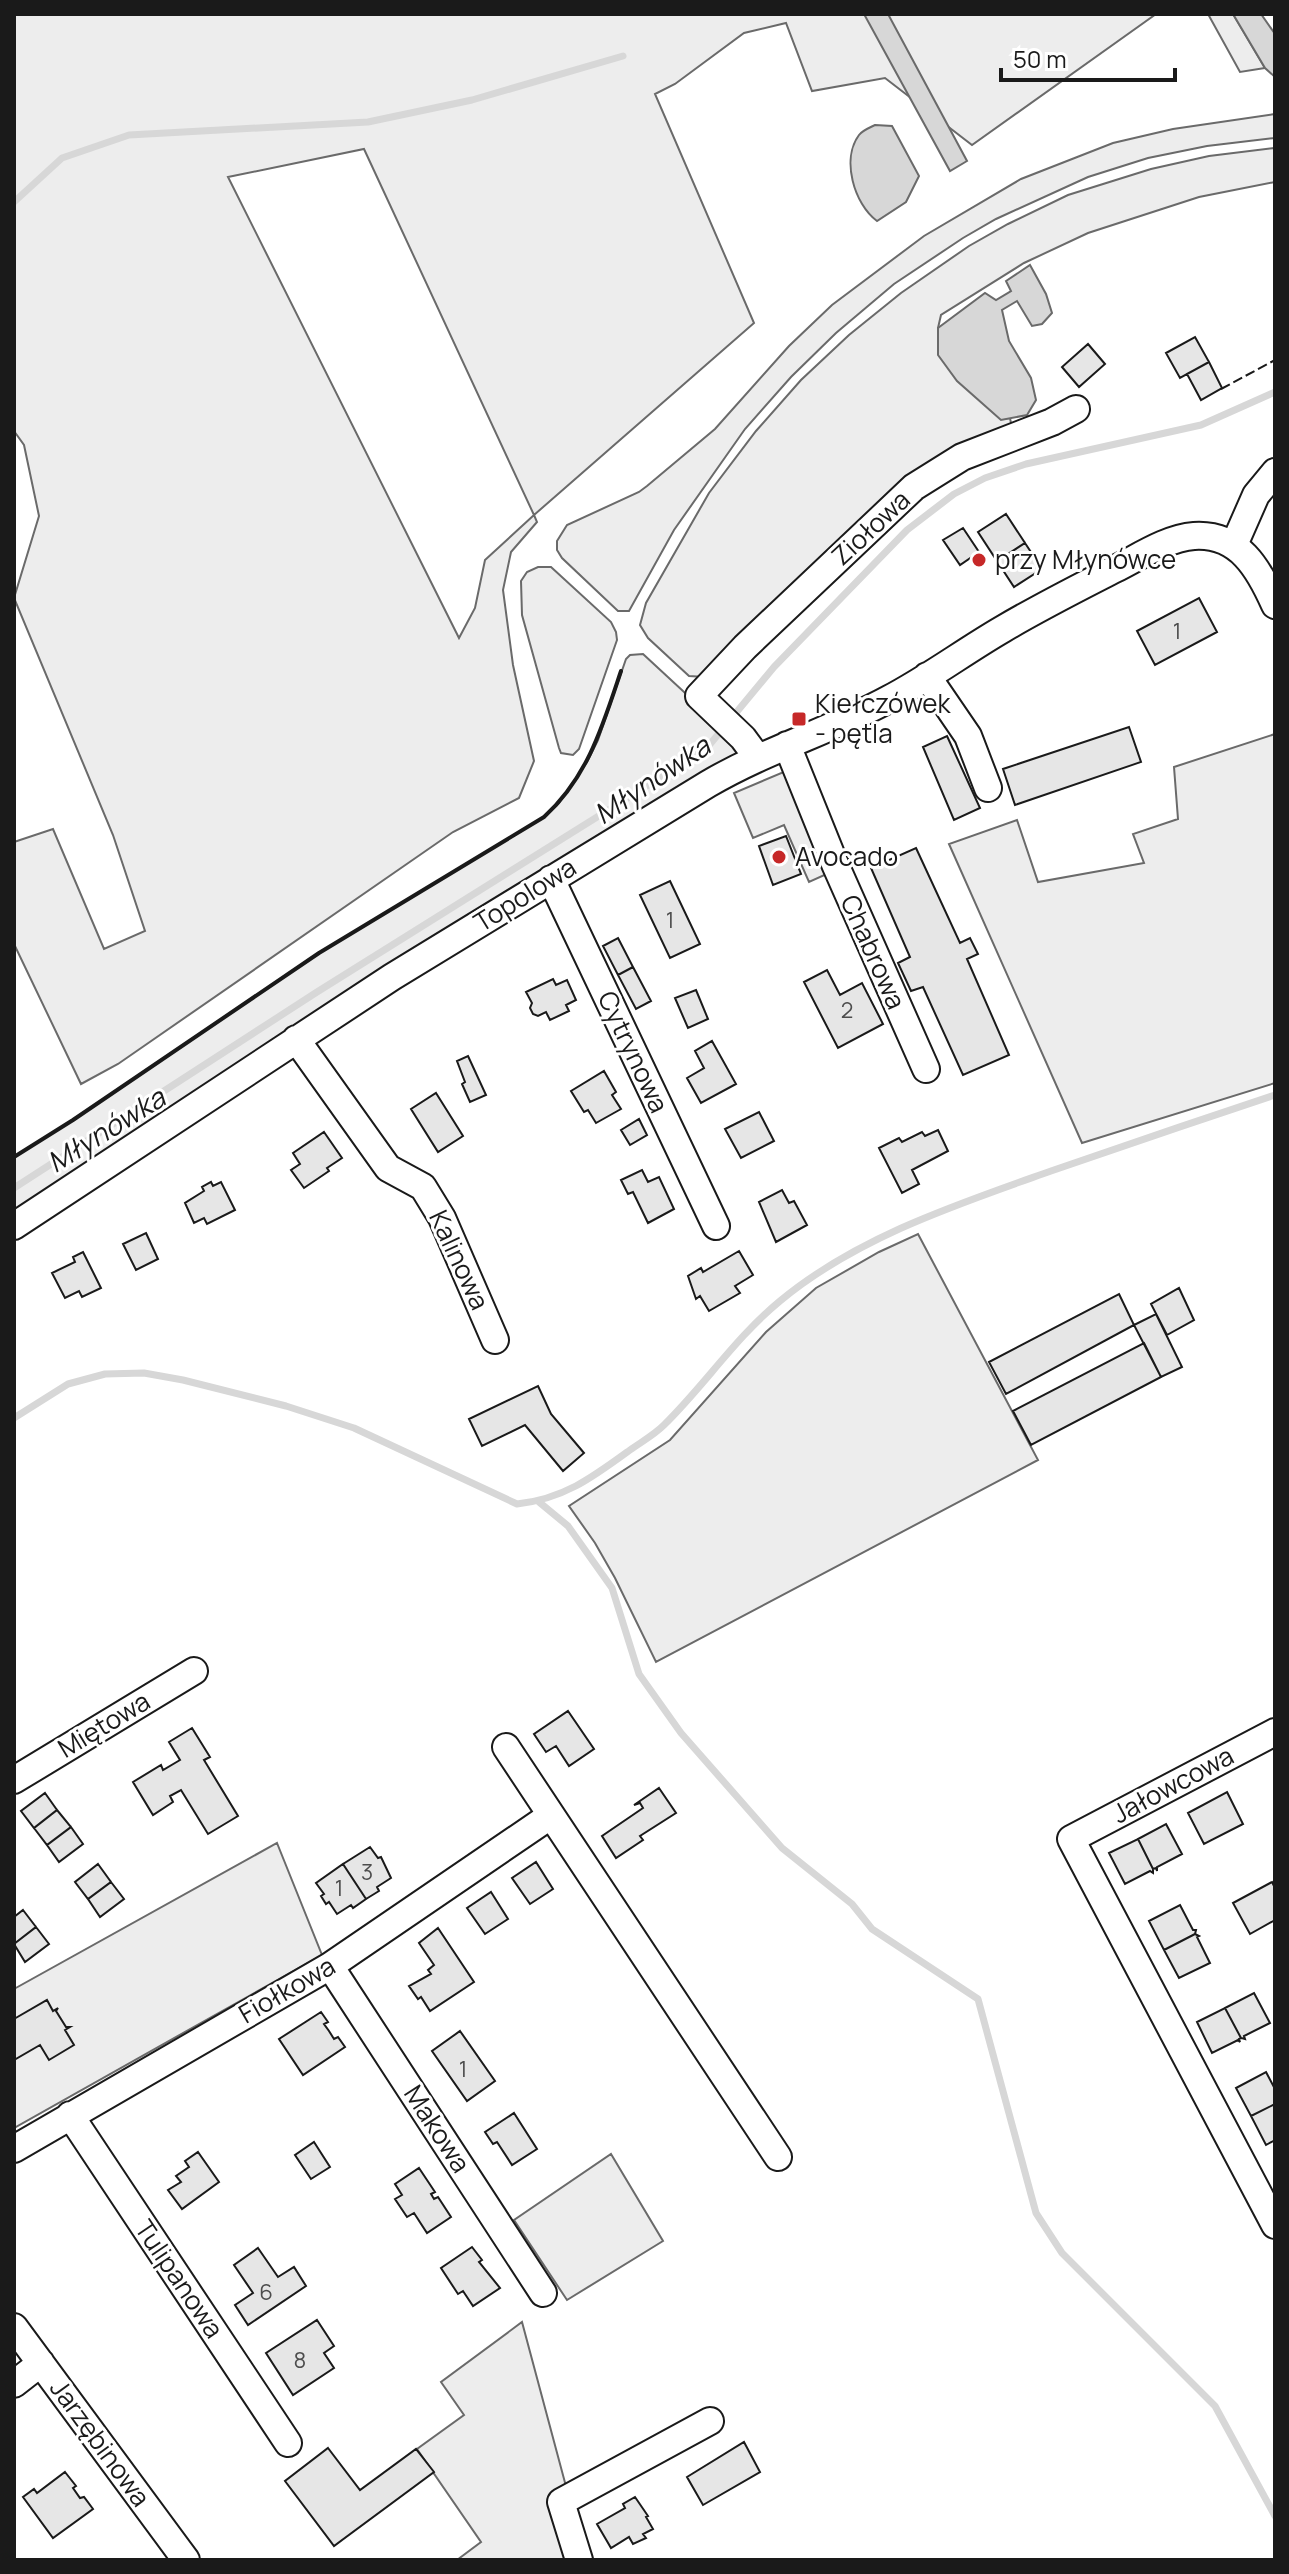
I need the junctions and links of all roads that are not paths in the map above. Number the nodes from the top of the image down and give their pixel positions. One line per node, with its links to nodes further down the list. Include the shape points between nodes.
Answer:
1 (1076, 409): 7 (street, Ziołowa, via 962,457 914,487 745,647 704,701)
2 (1275, 472): 3 (street, via 1256,495)
3 (1234, 545): 4 (street, via 1248,556); 5 (street, Topolowa, via 1194,536 1151,551 1003,629)
4 (1275, 605)
5 (927, 676): 6 (street, Topolowa, via 859,715); 8 (street, via 968,736)
6 (787, 745): 7 (street, Topolowa); 11 (street, Chabrowa)
7 (750, 747): 9 (street, Topolowa)
8 (988, 788)
9 (551, 879): 10 (street, Topolowa); 13 (street, Cytrynowa)
10 (296, 1039): 12 (street, Topolowa); 14 (street, Kalinowa, via 388,1168 423,1187)
11 (926, 1069)
12 (14, 1226)
13 (716, 1226)
14 (495, 1340)
15 (194, 1671): 18 (street, Miętowa)
16 (1275, 1732): 24 (street, Jałowcowa, via 1071,1839)
17 (506, 1747): 19 (street)
18 (14, 1780)
19 (550, 1816): 20 (street, Fiołkowa); 23 (street)
20 (330, 1966): 21 (street, Fiołkowa); 25 (street, Makowa)
21 (70, 2115): 22 (street, Fiołkowa); 30 (street, Tulipanowa)
22 (14, 2149)
23 (778, 2157)
24 (1275, 2225)
25 (543, 2293)
26 (14, 2327): 27 (street, Jarzębinowa)
27 (41, 2363): 28 (street); 31 (street, Jarzębinowa)
28 (14, 2384)
29 (710, 2421): 32 (street, via 561,2502)
30 (288, 2443)
31 (186, 2560)
32 (579, 2560)

